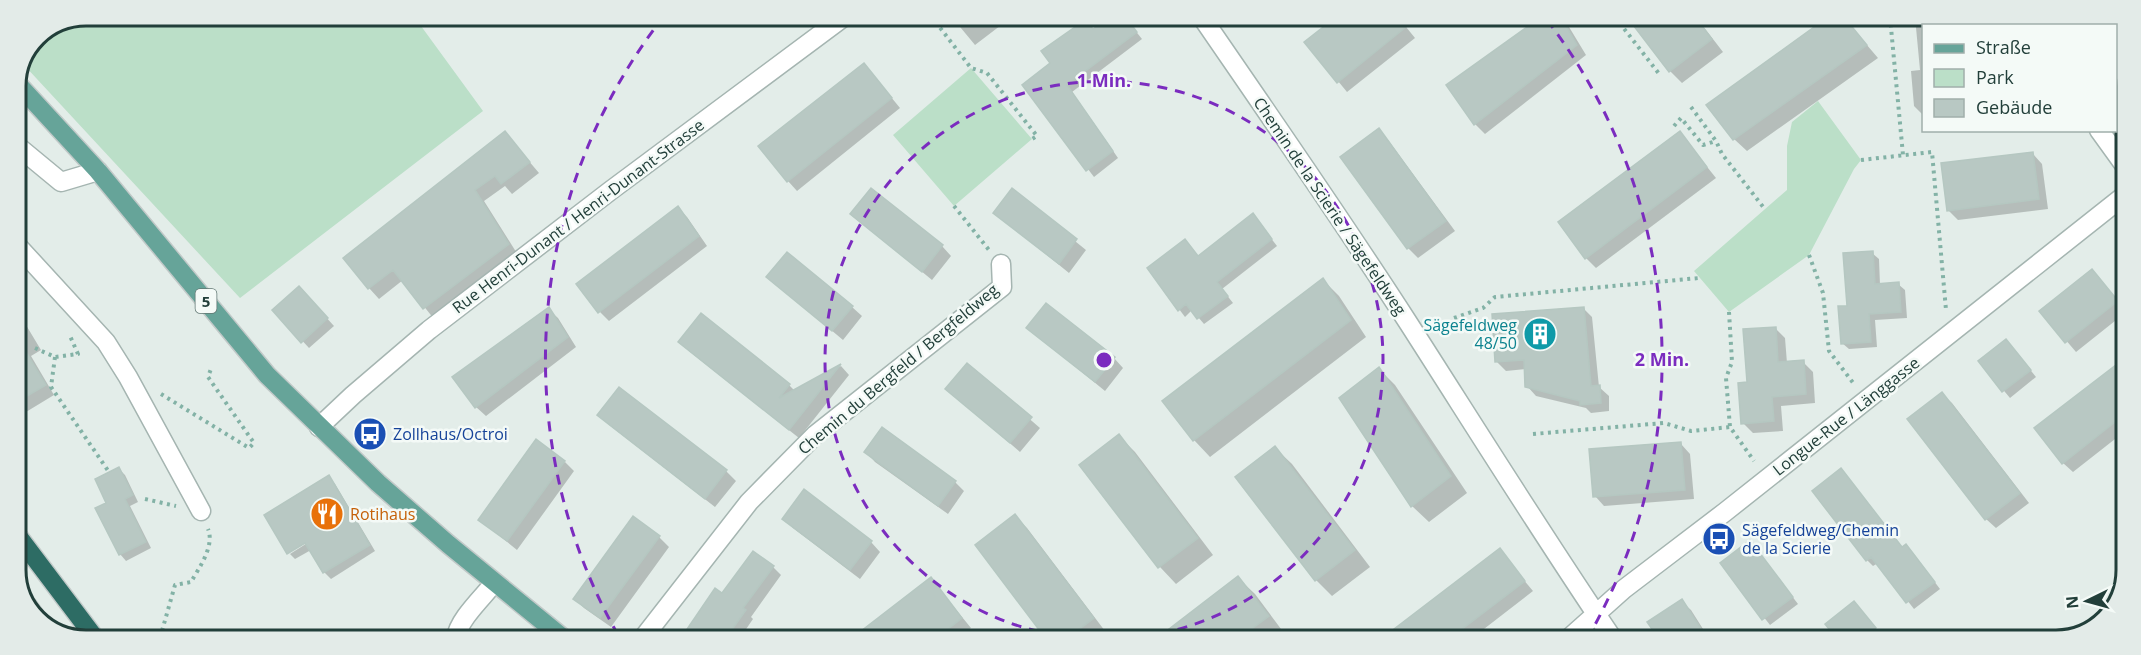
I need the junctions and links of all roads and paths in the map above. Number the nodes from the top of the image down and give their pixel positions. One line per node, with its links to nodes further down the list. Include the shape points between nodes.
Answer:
1 (832, 26): 34 (street, Rue Henri-Dunant / Henri-Dunant-Strasse, via 429,330)
2 (939, 26): 11 (path, via 971,68 987,73 1037,136)
3 (1208, 26): 42 (street, Chemin de la Scierie / Sägefeldweg, via 1409,324)
4 (1622, 26): 6 (path)
5 (1891, 26): 15 (path)
6 (1660, 75)
7 (26, 93): 17 (main road, 5)
8 (1691, 107): 12 (path)
9 (1674, 126): 12 (path, via 1681,118 1703,145)
10 (2100, 132): 13 (street)
11 (1032, 139)
12 (1716, 141): 20 (path)
13 (2115, 152)
14 (26, 153): 17 (street, via 61,182)
15 (1903, 155): 16 (path); 26 (path, via 1932,152)
16 (1861, 160)
17 (98, 171): 34 (main road, 5, via 267,375)
18 (2115, 203): 42 (street, Longue-Rue / Länggasse)
19 (954, 206): 23 (path, Chemin du Bergfeld / Bergfeldweg)
20 (1764, 208)
21 (26, 255): 25 (street)
22 (1809, 255): 32 (path, via 1823,293 1829,351)
23 (1001, 264): 47 (street, Chemin du Bergfeld / Bergfeldweg, via 1002,287 815,435 748,502)
24 (1699, 278): 28 (path, via 1495,297 1482,308)
25 (76, 308): 30 (path, via 64,322 78,354); 39 (street, via 106,342 128,377)
26 (1946, 311)
27 (1729, 312): 35 (path, via 1732,362 1726,378)
28 (1454, 318)
29 (35, 348): 30 (path)
30 (56, 357): 38 (path, via 51,387)
31 (212, 366): 33 (path, via 208,377 254,443 249,448)
32 (1854, 384)
33 (159, 393)
34 (319, 427): 41 (main road, 5)
35 (1730, 427): 36 (path, via 1691,431 1664,423); 37 (path)
36 (1533, 434)
37 (1754, 461)
38 (110, 472)
39 (201, 511): 44 (path, via 210,535 205,557 191,582 175,585)
40 (26, 546): 43 (highway)
41 (494, 583): 45 (street); 46 (main road, 5)
42 (1596, 613): 48 (street, Longue-Rue / Länggasse); 49 (street, Chemin de la Scierie / Sägefeldweg)
43 (90, 630)
44 (162, 630)
45 (458, 630)
46 (553, 630)
47 (649, 630)
48 (1578, 630)
49 (1607, 630)

